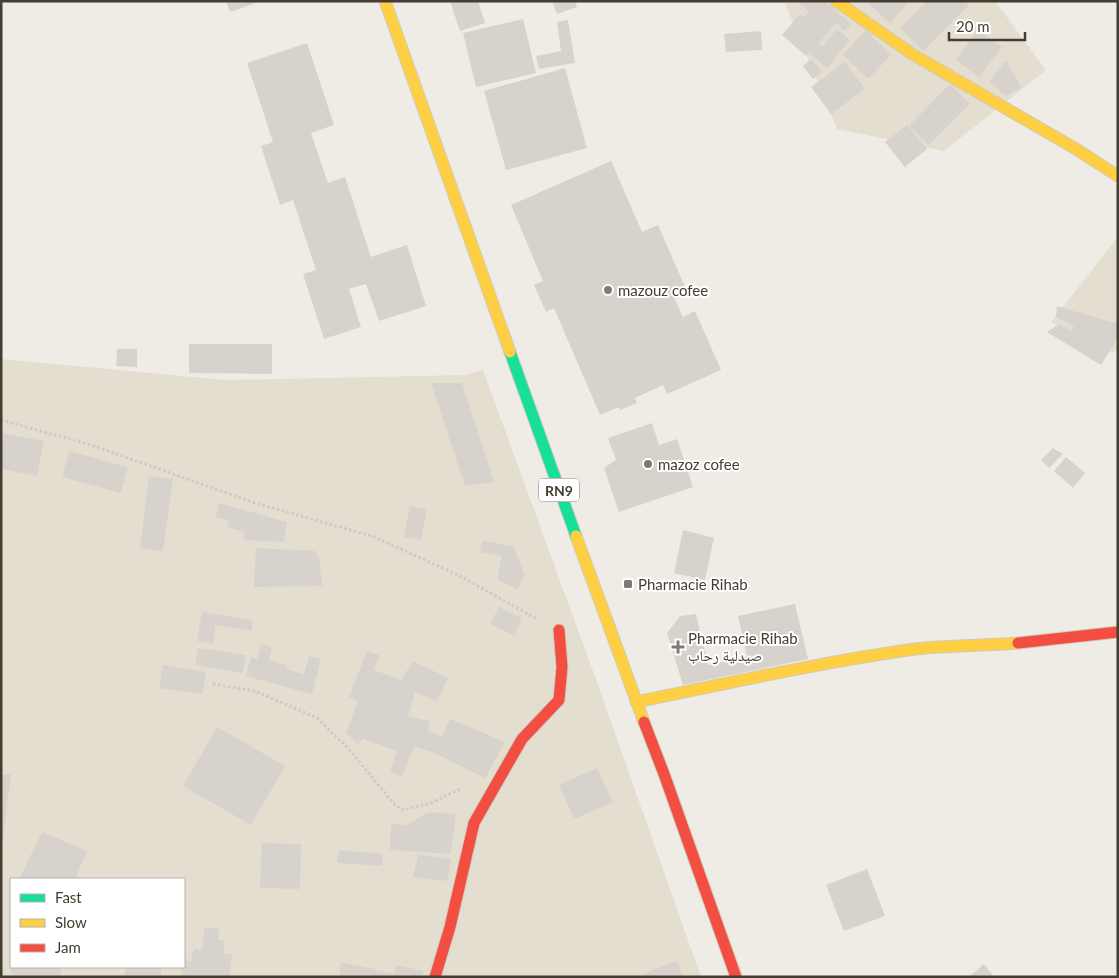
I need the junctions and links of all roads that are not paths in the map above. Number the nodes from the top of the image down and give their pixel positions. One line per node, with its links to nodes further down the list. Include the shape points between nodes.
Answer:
1 (385, 1): 6 (street, RN9)
2 (836, 1): 3 (street, via 912,54)
3 (1118, 176)
4 (559, 630): 7 (street, via 562,667 559,700 522,739 474,823)
5 (1118, 632): 6 (street, via 917,650 811,667)
6 (636, 702): 8 (street, RN9)
7 (435, 977)
8 (736, 977)

